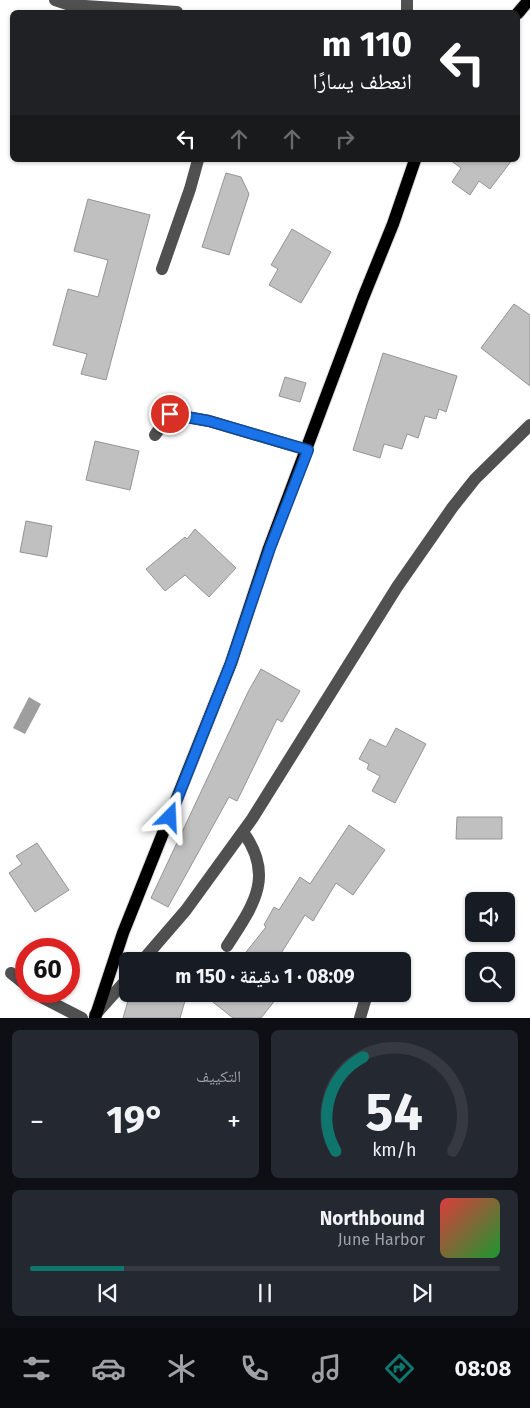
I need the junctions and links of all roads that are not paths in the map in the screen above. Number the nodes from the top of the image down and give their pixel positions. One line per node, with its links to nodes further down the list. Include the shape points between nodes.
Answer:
1 (55, 0): 3 (street)
2 (529, 0): 4 (main road)
3 (150, 10)
4 (520, 11)
5 (197, 162): 7 (street)
6 (414, 162): 10 (main road)
7 (162, 269)
8 (530, 425): 11 (street, via 475,479 452,508 397,587)
9 (155, 435): 10 (street, via 170,414 218,423)
10 (308, 450): 19 (main road, via 231,663 126,925)
11 (243, 832): 12 (street, via 252,844 259,891); 13 (street, via 186,910)
12 (227, 946)
13 (150, 952)
14 (11, 973): 15 (street)
15 (15, 976)
16 (119, 989): 19 (street)
17 (365, 1002): 21 (street)
18 (53, 1003): 20 (street)
19 (95, 1017)
20 (82, 1018)
21 (360, 1018)

